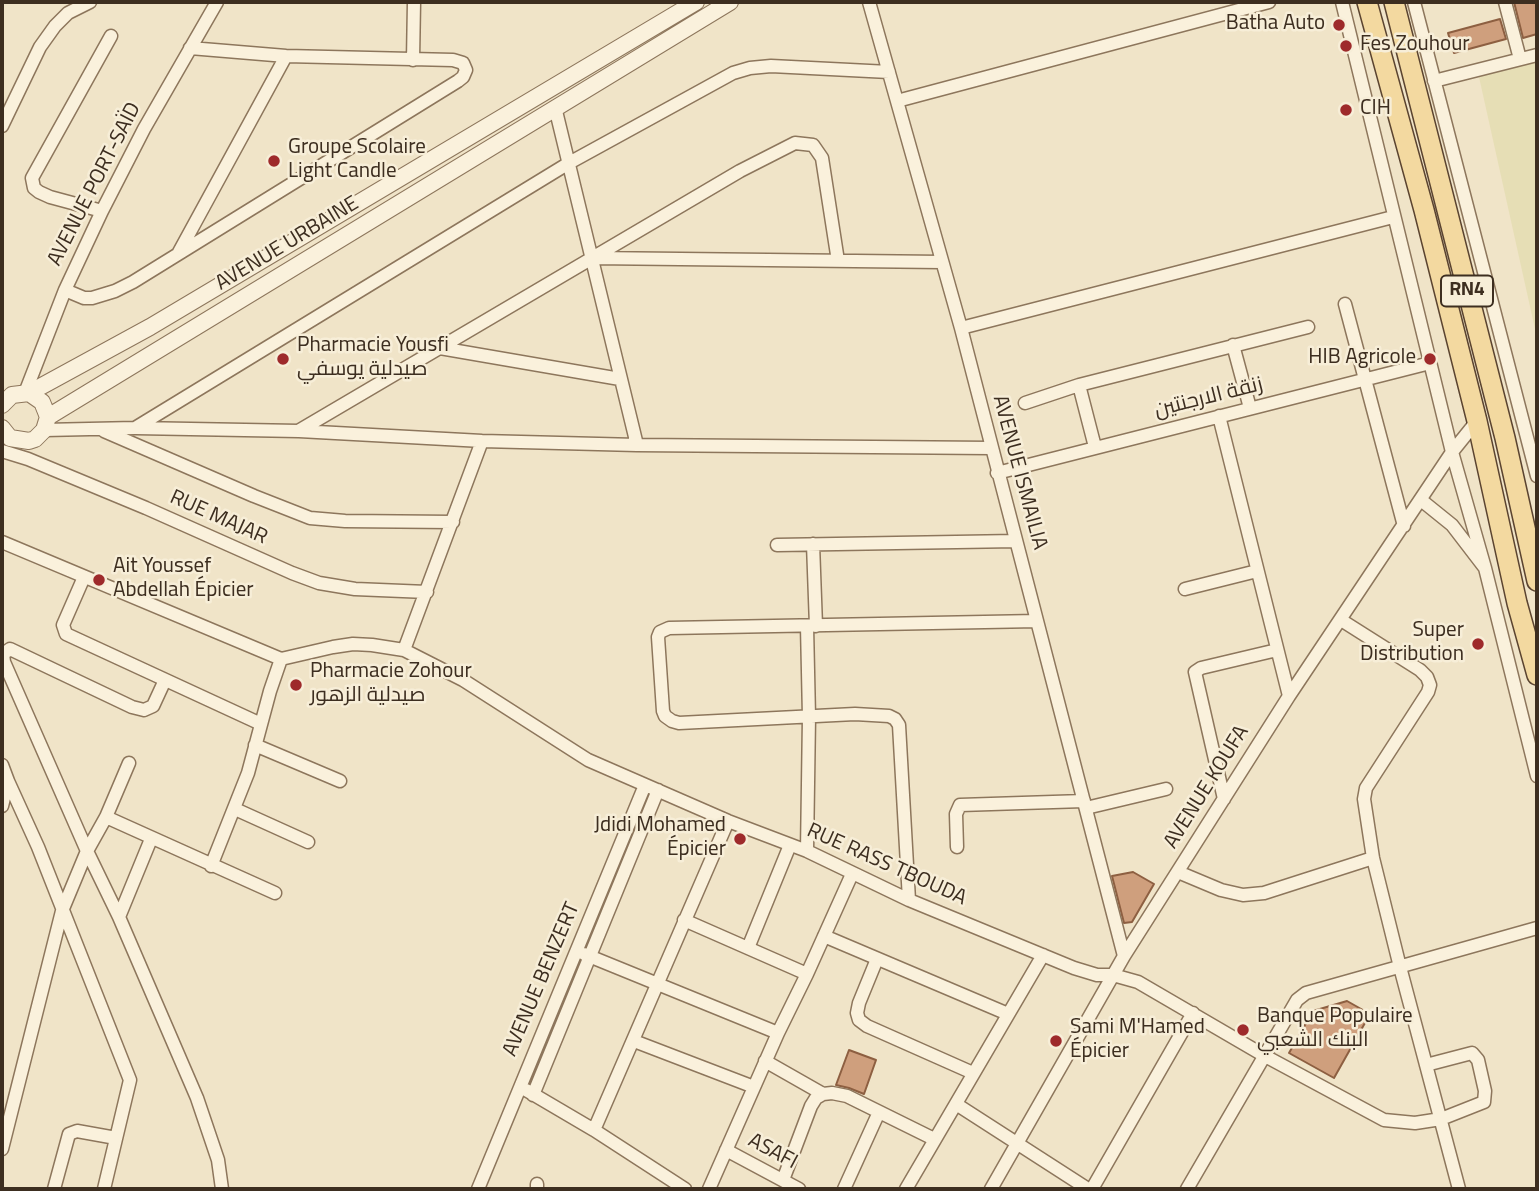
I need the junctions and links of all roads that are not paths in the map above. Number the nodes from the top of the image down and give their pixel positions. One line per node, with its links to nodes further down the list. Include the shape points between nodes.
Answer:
1 (90, 2): 23 (street, via 68,13 40,47)
2 (217, 2): 14 (street, AVENUE PORT-SAÏD)
3 (414, 2): 18 (street)
4 (696, 2): 41 (street, AVENUE URBAINE, via 162,321)
5 (730, 2): 22 (street, AVENUE URBAINE)
6 (869, 2): 19 (street, AVENUE ISMAILIA)
7 (1269, 2): 21 (street)
8 (1342, 2): 26 (street)
9 (1367, 2): 46 (main road, RN4)
10 (1394, 2): 69 (main road, RN4)
11 (1414, 2): 20 (street)
12 (1505, 2): 17 (street)
13 (111, 36): 25 (street, via 32,178 39,192)
14 (190, 48): 15 (street); 25 (street, AVENUE PORT-SAÏD)
15 (286, 55): 18 (street); 27 (street)
16 (1537, 55): 17 (street)
17 (1520, 59): 20 (street)
18 (414, 60): 27 (street, via 458,61 466,69 458,81)
19 (888, 72): 21 (street, AVENUE ISMAILIA); 24 (street, via 771,66 741,71)
20 (1434, 81): 58 (street)
21 (897, 101): 30 (street, AVENUE ISMAILIA)
22 (555, 107): 24 (street); 47 (street, AVENUE URBAINE)
23 (2, 126)
24 (569, 163): 28 (street); 48 (street)
25 (102, 211): 31 (street, AVENUE PORT-SAÏD)
26 (1393, 217): 34 (street); 37 (street)
27 (178, 253): 31 (street, via 103,296 84,298)
28 (592, 258): 29 (street); 29 (street, via 740,171 786,147 804,143 813,145 822,158); 36 (street); 38 (street)
29 (838, 261): 30 (street)
30 (942, 262): 34 (street, AVENUE ISMAILIA)
31 (65, 290): 41 (street, AVENUE PORT-SAÏD)
32 (1345, 304): 39 (street)
33 (1308, 327): 35 (street)
34 (961, 328): 55 (street, AVENUE ISMAILIA)
35 (1233, 345): 40 (street); 44 (street)
36 (440, 348): 38 (street); 50 (street)
37 (1430, 363): 39 (street, زنقة الارجنتين); 56 (street)
38 (620, 379): 53 (street)
39 (1365, 379): 44 (street, زنقة الارجنتين); 61 (street)
40 (1079, 385): 42 (street); 54 (street)
41 (27, 393): 43 (street, AVENUE URBAINE, via 12,396); 47 (street, via 42,402)
42 (1025, 403)
43 (2, 405)
44 (1250, 408): 45 (street, زنقة الارجنتين)
45 (1219, 416): 54 (street, زنقة الارجنتين); 67 (street)
46 (1477, 421): 56 (street, AVENUE KOUFA); 78 (main road, RN4)
47 (46, 423): 49 (street); 51 (street, AVENUE URBAINE, via 35,439)
48 (135, 428): 49 (street); 50 (street)
49 (100, 430): 60 (street, via 310,518)
50 (299, 431): 52 (street)
51 (4, 440): 71 (street, RUE MAJAR, via 40,463 319,583)
52 (482, 441): 53 (street); 60 (street)
53 (637, 445): 55 (street)
54 (1095, 447): 57 (street, زنقة الارجنتين)
55 (991, 448): 57 (street, AVENUE ISMAILIA)
56 (1452, 452): 59 (street, AVENUE KOUFA); 66 (street)
57 (997, 473): 62 (street, AVENUE ISMAILIA)
58 (1537, 475)
59 (1421, 500): 61 (street, AVENUE KOUFA); 66 (street, via 1452,525)
60 (453, 522): 71 (street)
61 (1404, 526): 72 (street, AVENUE KOUFA)
62 (1016, 541): 64 (street); 73 (street, AVENUE ISMAILIA)
63 (2, 542): 68 (street)
64 (813, 544): 65 (street); 74 (street)
65 (777, 545)
66 (1485, 568): 86 (street)
67 (1257, 571): 70 (street); 76 (street)
68 (84, 577): 77 (street); 79 (street, via 63,632)
69 (1537, 581)
70 (1185, 589)
71 (427, 592): 75 (street)
72 (1341, 620): 80 (street, AVENUE KOUFA); 104 (street, via 1420,670 1430,685 1366,788)
73 (1037, 621): 74 (street); 93 (street, AVENUE ISMAILIA)
74 (811, 626): 81 (street); 81 (street, via 669,628 658,636 663,711 672,721)
75 (404, 650): 77 (street, via 353,644); 89 (street, RUE RASS TBOUDA, via 463,680 579,755)
76 (1278, 650): 80 (street); 92 (street, via 1195,672)
77 (281, 659): 82 (street)
78 (1537, 675)
79 (165, 680): 82 (street); 102 (street, via 153,706 144,710 10,649 3,654)
80 (1289, 696): 92 (street, AVENUE KOUFA)
81 (809, 718): 103 (street); 109 (street, via 889,716 899,725)
82 (261, 724): 83 (street)
83 (255, 745): 88 (street); 95 (street)
84 (129, 763): 96 (street)
85 (2, 767): 87 (street)
86 (1537, 776)
87 (8, 781): 94 (street); 110 (street)
88 (340, 781)
89 (645, 785): 91 (street, RUE RASS TBOUDA); 116 (street, AVENUE BENZERT)
90 (1166, 789): 93 (street)
91 (658, 790): 97 (street, RUE RASS TBOUDA); 118 (street, AVENUE BENZERT)
92 (1224, 799): 106 (street, AVENUE KOUFA)
93 (1085, 804): 101 (street, via 960,805); 119 (street, AVENUE ISMAILIA)
94 (2, 806)
95 (235, 809): 99 (street); 105 (street)
96 (106, 817): 98 (street); 102 (street)
97 (728, 821): 100 (street, RUE RASS TBOUDA); 112 (street)
98 (151, 839): 105 (street); 111 (street)
99 (307, 842)
100 (790, 845): 103 (street, RUE RASS TBOUDA); 115 (street)
101 (957, 847)
102 (87, 851): 110 (street); 111 (street)
103 (807, 852): 107 (street, RUE RASS TBOUDA)
104 (1373, 858): 106 (street, via 1264,893 1243,895); 121 (street)
105 (211, 866): 108 (street)
106 (1178, 872): 119 (street, AVENUE KOUFA)
107 (852, 874): 109 (street, RUE RASS TBOUDA); 114 (street)
108 (275, 894)
109 (909, 900): 117 (street, RUE RASS TBOUDA)
110 (62, 911): 141 (street, via 130,1080); 144 (street)
111 (118, 917): 149 (street, via 205,1117)
112 (684, 920): 115 (street); 124 (street)
113 (1537, 928): 121 (street)
114 (824, 936): 120 (street); 122 (street)
115 (748, 948): 122 (street)
116 (576, 950): 118 (street); 133 (street, AVENUE BENZERT)
117 (1043, 955): 123 (street, RUE RASS TBOUDA, via 1087,973); 126 (street)
118 (589, 956): 124 (street); 136 (street, AVENUE BENZERT)
119 (1125, 956): 123 (street, AVENUE KOUFA)
120 (877, 959): 126 (street); 132 (street, via 859,1003 859,1020)
121 (1400, 967): 129 (street, via 1306,993 1297,1000); 131 (street)
122 (807, 974): 127 (street)
123 (1113, 975): 125 (street, RUE RASS TBOUDA, via 1138,982); 143 (street, AVENUE KOUFA)
124 (657, 985): 127 (street); 128 (street)
125 (1193, 1013): 129 (street, RUE RASS TBOUDA); 157 (street)
126 (1008, 1014): 132 (street)
127 (778, 1033): 130 (street)
128 (634, 1041): 134 (street); 140 (street)
129 (1265, 1056): 139 (street, RUE RASS TBOUDA, via 1384,1120 1415,1123); 158 (street)
130 (765, 1061): 134 (street); 135 (street)
131 (1426, 1065): 139 (street); 139 (street, RUE RASS TBOUDA, via 1467,1053 1478,1060 1484,1102)
132 (973, 1073): 137 (street)
133 (520, 1087): 136 (street); 150 (street, AVENUE BENZERT)
134 (754, 1087): 145 (street)
135 (823, 1094): 138 (street, via 847,1096); 146 (street, via 811,1106)
136 (533, 1095): 140 (street)
137 (956, 1104): 142 (street); 143 (street)
138 (879, 1112): 142 (street); 154 (street)
139 (1441, 1119): 159 (street)
140 (594, 1130): 151 (street)
141 (116, 1138): 147 (street, via 77,1131 69,1134); 148 (street)
142 (934, 1139): 155 (street)
143 (1017, 1142): 156 (street, AVENUE KOUFA); 157 (street)
144 (2, 1149)
145 (726, 1150): 146 (street, ASAFI); 152 (street)
146 (783, 1180): 153 (street, ASAFI)
147 (54, 1189)
148 (104, 1189)
149 (222, 1189)
150 (478, 1189)
151 (685, 1189)
152 (709, 1189)
153 (799, 1189)
154 (844, 1189)
155 (906, 1189)
156 (991, 1189)
157 (1090, 1189)
158 (1187, 1189)
159 (1459, 1189)

